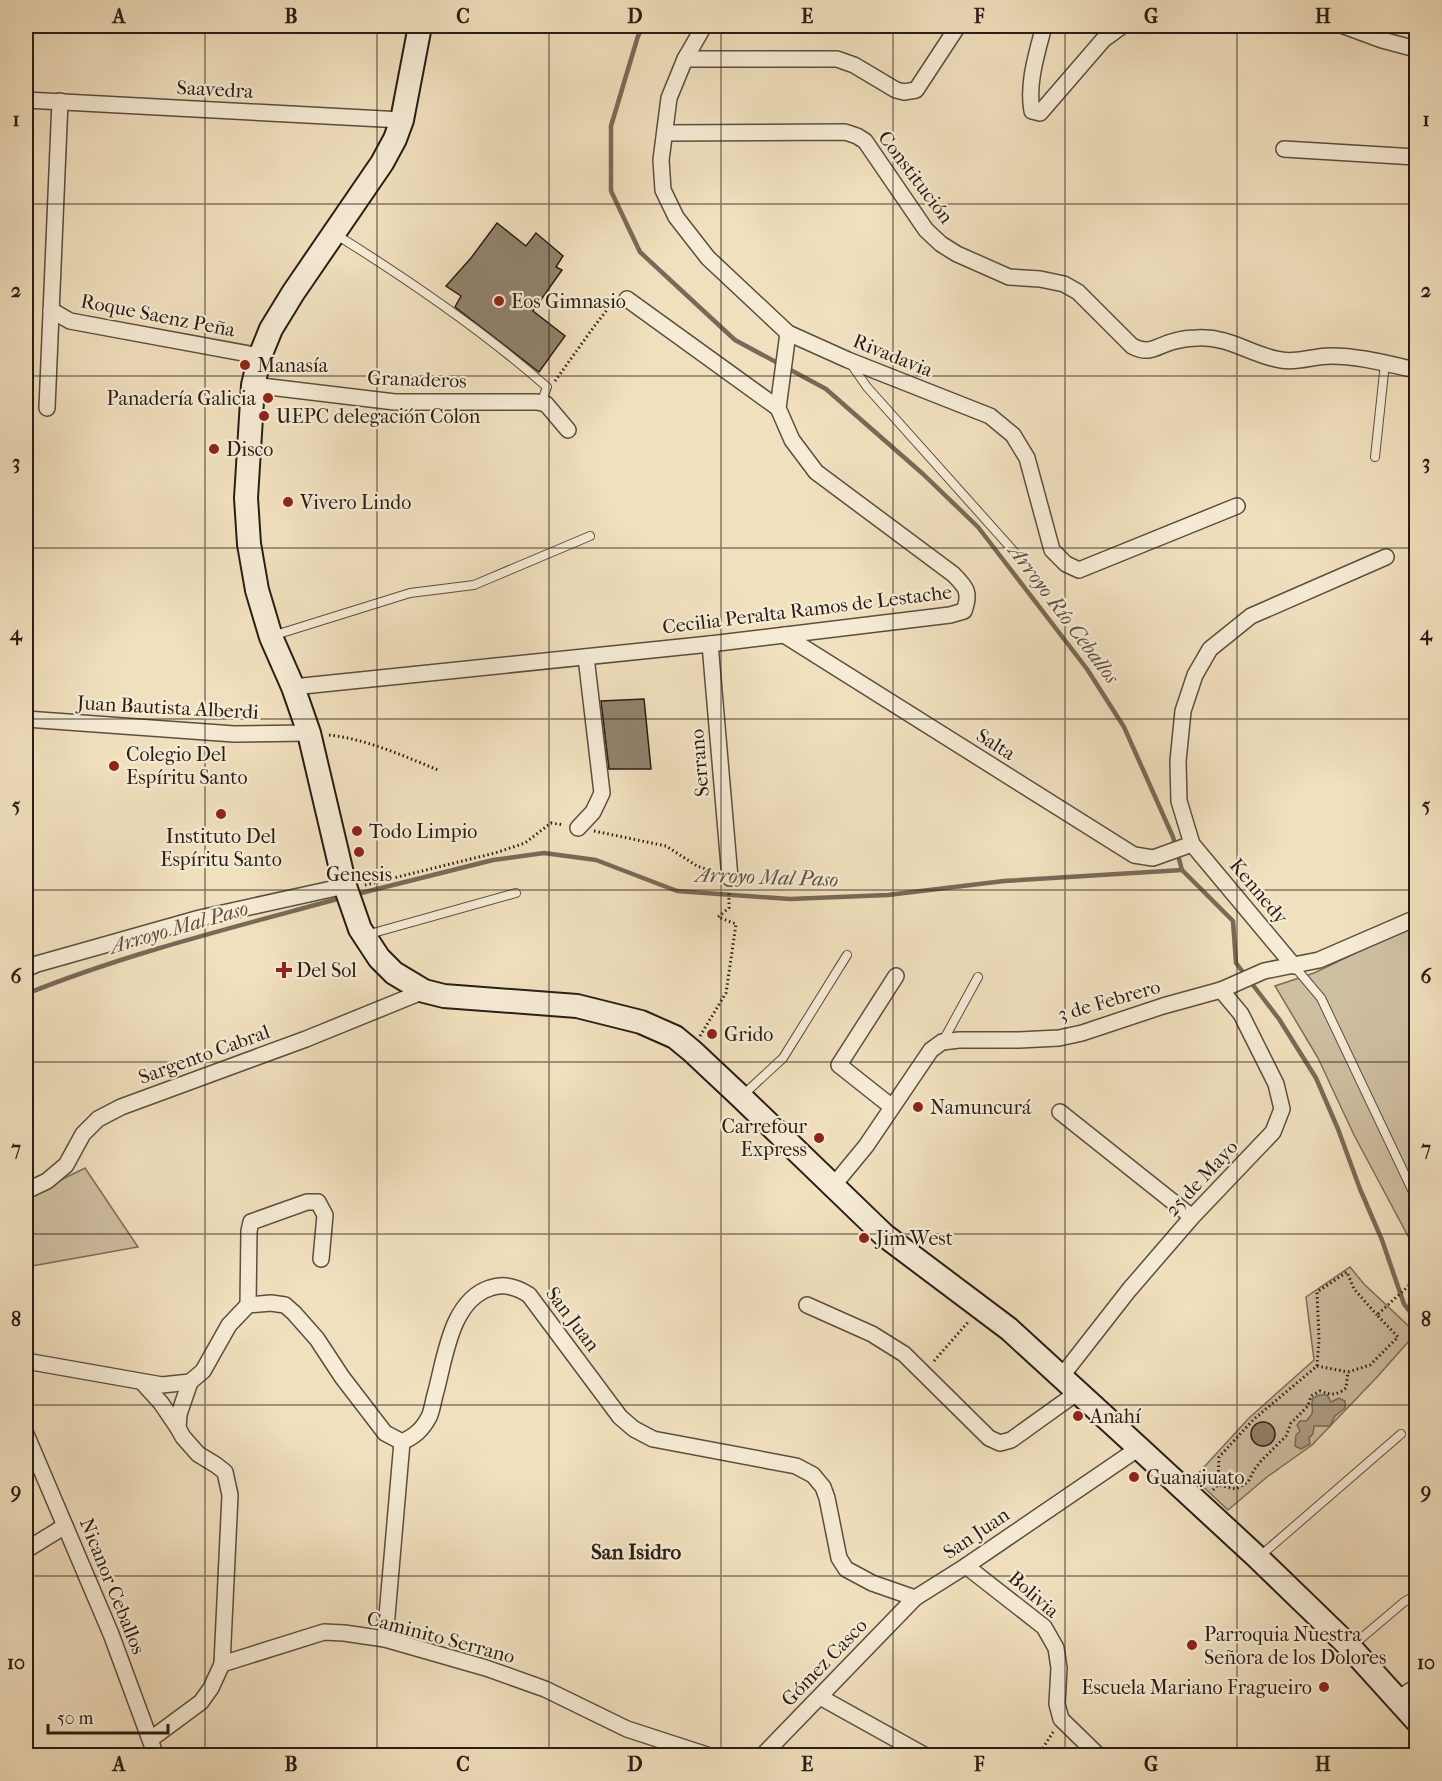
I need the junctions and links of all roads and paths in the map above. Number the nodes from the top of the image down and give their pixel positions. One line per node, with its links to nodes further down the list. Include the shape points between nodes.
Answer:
1 (420, 26): 11 (main road)
2 (704, 26): 8 (street, Rivadavia)
3 (958, 26): 8 (street, via 916,90 904,92 837,59)
4 (1044, 26): 5 (street, via 1030,99 1032,111 1040,113 1103,40)
5 (1122, 26)
6 (1344, 26): 7 (street)
7 (1416, 49)
8 (684, 59): 12 (street, Rivadavia, via 669,98)
9 (26, 100): 10 (street, Saavedra)
10 (60, 101): 11 (street, Saavedra); 17 (street)
11 (402, 120): 15 (main road, via 382,163)
12 (665, 133): 18 (street, Rivadavia, via 661,160 663,190 676,217 708,258); 21 (street, Constitución, via 845,132 857,136 865,141 926,230 941,244 1009,277 1064,284 1078,292 1141,351 1173,341 1214,338 1277,360 1329,356)
13 (1284, 148): 14 (street)
14 (1416, 158)
15 (334, 234): 19 (main road, via 271,329); 24 (lane, via 465,320 525,368 547,387)
16 (627, 298): 24 (path, via 620,295); 26 (street)
17 (51, 310): 19 (street, Roque Saenz Peña, via 70,321); 25 (street)
18 (788, 333): 20 (street, Rivadavia); 26 (street)
19 (260, 356): 23 (main road)
20 (849, 360): 29 (street, Rivadavia, via 990,416 1013,435 1027,458 1052,550 1079,570); 31 (lane, via 867,387)
21 (1384, 363): 22 (street, Constitución); 28 (lane)
22 (1416, 370)
23 (253, 385): 24 (street, Granaderos, via 395,402); 34 (main road, via 246,498 249,544)
24 (541, 403): 27 (street)
25 (48, 408)
26 (777, 408): 33 (street, Cecilia Peralta Ramos de Lestache, via 792,440 816,472 953,574 965,587 968,600 964,611 950,615)
27 (568, 430)
28 (1375, 457)
29 (1237, 506)
30 (590, 536): 34 (lane, via 474,585 410,593)
31 (1018, 556)
32 (1386, 557): 42 (street, via 1251,616 1210,649 1195,675 1183,711 1178,760)
33 (784, 635): 35 (street, Cecilia Peralta Ramos de Lestache); 42 (street, Salta, via 1134,855 1153,858)
34 (271, 636): 37 (main road)
35 (710, 644): 36 (street, Cecilia Peralta Ramos de Lestache); 43 (street, Serrano)
36 (586, 657): 37 (street, Cecilia Peralta Ramos de Lestache); 41 (street, via 602,793 593,812)
37 (293, 687): 39 (main road)
38 (26, 719): 39 (street, Juan Bautista Alberdi, via 234,734)
39 (309, 733): 40 (path, via 342,736); 44 (main road)
40 (438, 770)
41 (578, 828): 43 (path, via 666,846); 44 (path, via 551,823 525,843 495,853 363,886)
42 (1185, 846): 49 (street, Kennedy)
43 (729, 884): 56 (path, via 729,908 718,917 736,924 726,993)
44 (345, 886): 47 (main road); 50 (street, via 200,918)
45 (516, 892): 47 (lane)
46 (1416, 918): 49 (street, 3 de Febrero, via 1319,960)
47 (365, 935): 54 (main road, via 394,974)
48 (847, 955): 57 (lane, via 783,1058)
49 (1294, 966): 53 (street, 3 de Febrero, via 1264,971); 62 (lane, via 1321,998)
50 (26, 969)
51 (896, 976): 58 (street, via 839,1065)
52 (978, 977): 55 (lane)
53 (1226, 987): 55 (street, 3 de Febrero, via 1059,1038); 63 (street, 25 de Mayo, via 1276,1084 1282,1109 1273,1132)
54 (424, 992): 56 (main road, via 577,1006 641,1022 675,1037); 61 (street, Sargento Cabral, via 121,1107 98,1119 83,1134 66,1166 48,1181)
55 (942, 1042): 58 (street, via 931,1050)
56 (692, 1051): 57 (main road)
57 (741, 1097): 60 (main road)
58 (892, 1107): 60 (street)
59 (1060, 1112): 63 (street)
60 (833, 1186): 68 (main road, via 884,1235)
61 (26, 1191)
62 (1416, 1198)
63 (1192, 1217): 76 (street, 25 de Mayo, via 1129,1290)
64 (321, 1259): 66 (street, via 325,1215 318,1202 251,1222)
65 (1416, 1279): 69 (path)
66 (248, 1305): 75 (street, via 229,1325 203,1371); 80 (street, via 285,1305 294,1312 385,1433)
67 (807, 1305): 73 (street, via 872,1334 903,1354)
68 (981, 1307): 73 (path); 76 (main road)
69 (1377, 1315): 71 (path, via 1354,1289 1347,1272 1317,1292); 72 (path, via 1398,1337 1370,1365)
70 (26, 1361): 74 (street)
71 (1317, 1366): 72 (path); 82 (path, via 1254,1419 1219,1457)
72 (1348, 1372): 82 (path, via 1346,1388 1341,1392 1334,1396 1320,1391 1311,1396 1287,1436 1254,1470 1248,1482 1236,1490)
73 (923, 1374): 76 (street, 25 de Mayo, via 988,1438 1000,1443 1011,1440)
74 (142, 1382): 75 (street); 77 (street)
75 (190, 1382): 77 (street)
76 (1070, 1384): 81 (main road)
77 (178, 1428): 92 (street, via 198,1454 225,1472 230,1495)
78 (26, 1434): 84 (street, Nicanor Ceballos)
79 (1401, 1434): 86 (lane)
80 (402, 1442): 89 (street, San Juan, via 417,1435 429,1416 453,1326 461,1311 481,1291 498,1285 519,1288 529,1294 620,1417 634,1430 653,1439 796,1466 813,1475 823,1486 839,1558 846,1569); 90 (street)
81 (1139, 1448): 83 (main road); 87 (street, San Juan)
82 (1218, 1485): 83 (path)
83 (1199, 1503): 86 (main road)
84 (65, 1526): 85 (street); 98 (street, Nicanor Ceballos)
85 (26, 1550)
86 (1258, 1558): 91 (main road)
87 (966, 1566): 89 (street, San Juan); 96 (street, Bolivia, via 1044,1627 1056,1648)
88 (1416, 1594): 91 (lane)
89 (915, 1598): 94 (street, Gómez Casco)
90 (385, 1639): 92 (street, Caminito Serrano, via 324,1632); 100 (street, Caminito Serrano, via 545,1689 627,1729)
91 (1350, 1647): 95 (main road)
92 (222, 1664): 98 (street, via 201,1702)
93 (1416, 1688): 95 (street)
94 (820, 1696): 101 (street, Gómez Casco); 102 (street)
95 (1397, 1699): 97 (main road)
96 (1061, 1719): 103 (path); 104 (street)
97 (1416, 1720)
98 (151, 1739): 99 (street, Nicanor Ceballos)
99 (156, 1755)
100 (710, 1755)
101 (762, 1755)
102 (926, 1755)
103 (1038, 1755)
104 (1099, 1755)

